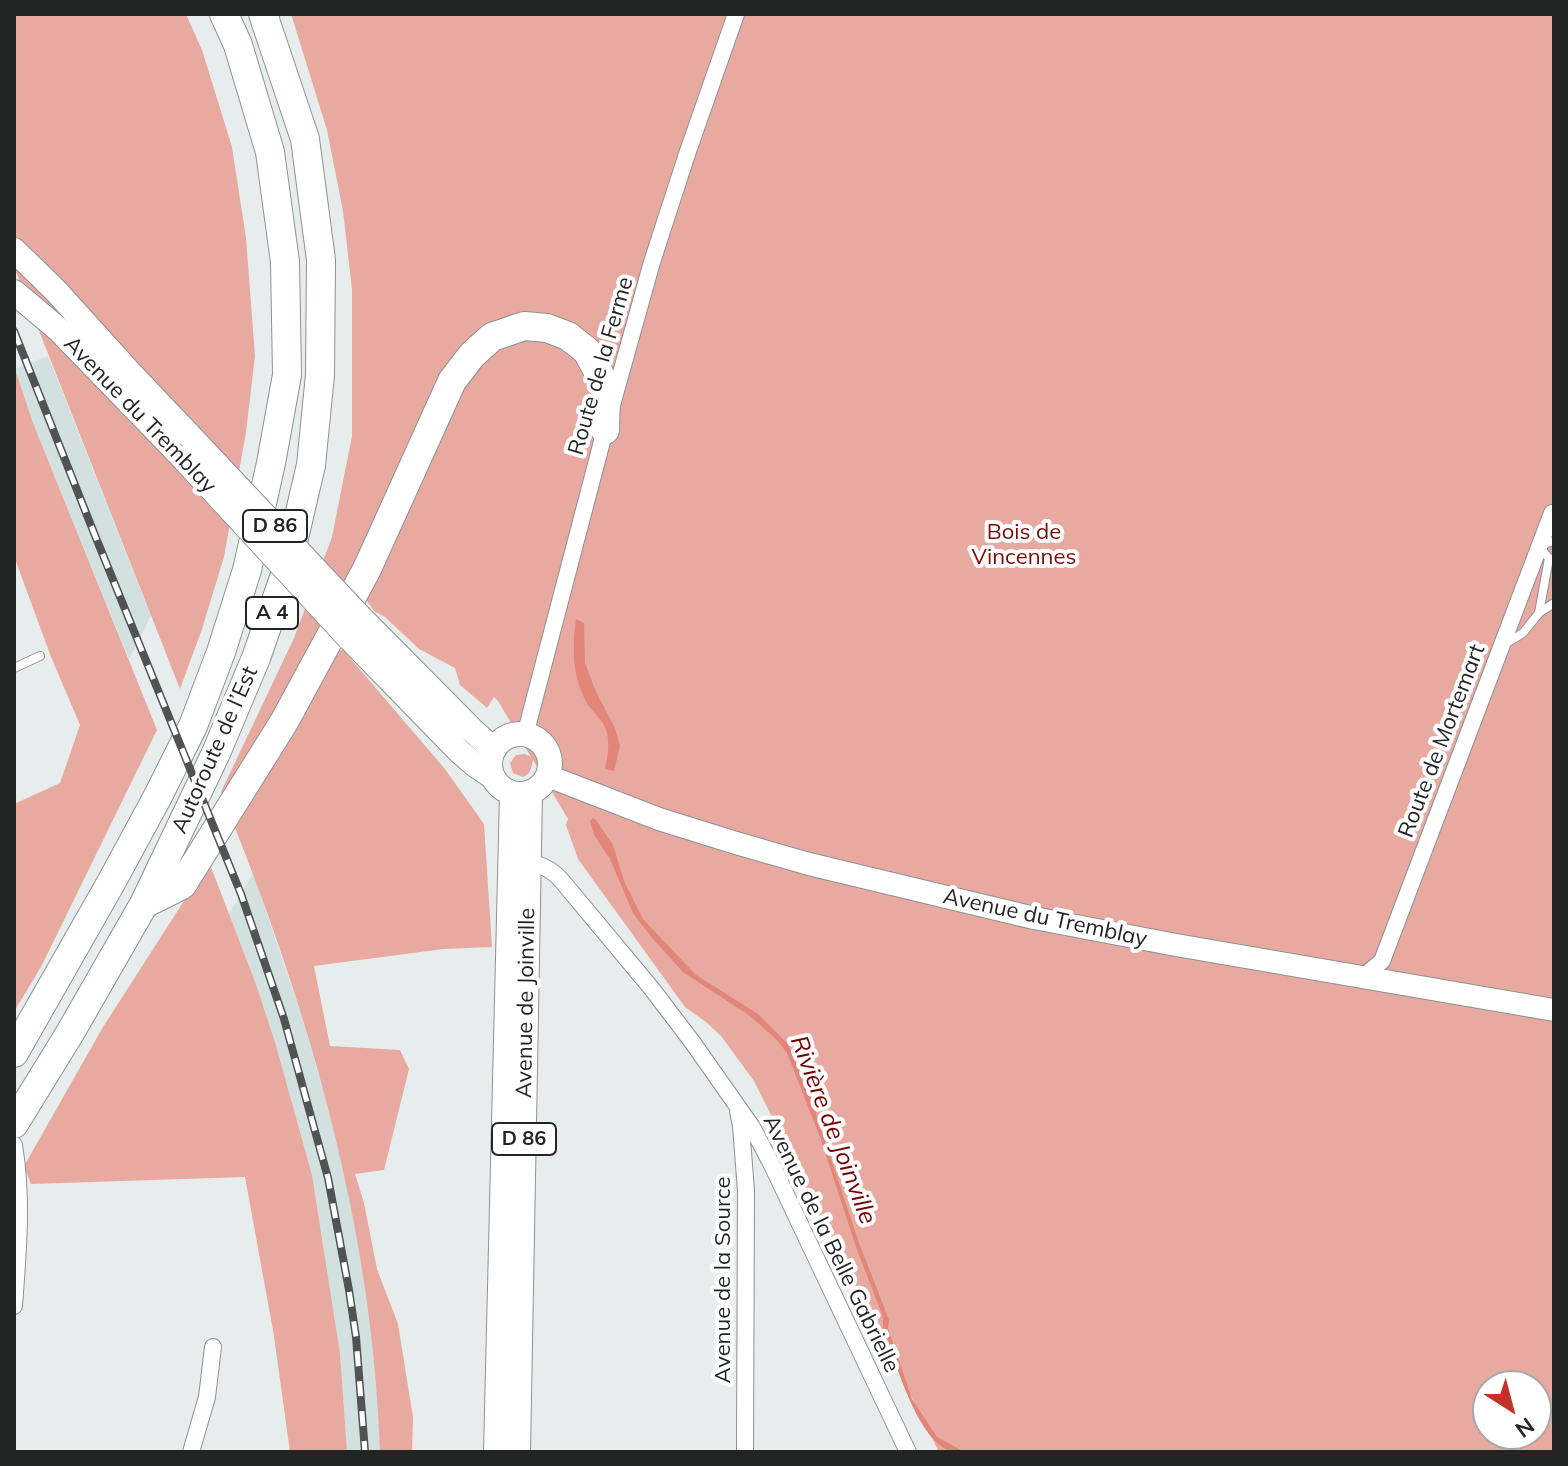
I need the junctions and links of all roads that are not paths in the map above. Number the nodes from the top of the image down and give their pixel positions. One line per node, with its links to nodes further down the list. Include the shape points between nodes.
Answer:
1 (224, 14): 25 (highway, Autoroute de l’Est / A 4, via 270,152 285,262 287,375 271,463 247,570 193,726)
2 (263, 14): 22 (highway, Autoroute de l’Est / A 4, via 305,139 321,260 320,375 311,465 286,572 256,658)
3 (736, 14): 6 (street, Route de la Ferme, via 652,262)
4 (14, 250): 7 (main road, Avenue du Tremblay / D 86, via 132,375)
5 (16, 294): 7 (main road, Avenue du Tremblay / D 86)
6 (605, 430): 16 (street, Route de la Ferme); 22 (highway, via 601,377 587,351 568,336 524,326 492,337 472,355 452,381 367,569 284,722 182,885)
7 (186, 446): 12 (main road, Avenue du Tremblay / D 86, bridge)
8 (1552, 513): 9 (street, Route de Mortemart)
9 (1546, 544): 11 (lane, via 1549,558); 13 (street, Route de Mortemart)
10 (1554, 603): 11 (lane)
11 (1539, 613): 13 (lane, via 1523,633)
12 (355, 628): 17 (main road, Avenue du Tremblay / D 86); 19 (main road, Avenue du Tremblay / D 86, via 460,752)
13 (1501, 646): 23 (street, Route de Mortemart, via 1382,961)
14 (40, 656): 15 (lane)
15 (14, 668)
16 (525, 735): 17 (main road, via 510,736); 18 (main road, via 547,750)
17 (494, 750): 19 (main road)
18 (548, 776): 20 (main road, via 544,784); 23 (main road, Avenue du Tremblay, via 659,819 809,864 1034,918)
19 (493, 777): 20 (main road, via 504,790)
20 (521, 794): 21 (main road, Avenue de Joinville / D 86)
21 (519, 861): 26 (street, Avenue de la Belle Gabrielle, via 539,864 557,875 652,989); 34 (main road, Avenue de Joinville / D 86); 35 (main road, Avenue de Joinville / D 86)
22 (144, 904): 27 (highway, Autoroute de l’Est / A 4)
23 (1363, 977): 24 (main road, Avenue du Tremblay)
24 (1554, 1010)
25 (14, 1053)
26 (737, 1109): 29 (street, Avenue de la Belle Gabrielle, via 752,1127); 30 (street, Avenue de la Source)
27 (14, 1124)
28 (14, 1145): 31 (street, via 20,1226)
29 (782, 1188): 30 (street, via 761,1167 750,1175); 37 (street, Avenue de la Belle Gabrielle)
30 (746, 1191): 36 (street, Avenue de la Source)
31 (14, 1306)
32 (213, 1347): 33 (street, via 207,1397)
33 (191, 1452)
34 (496, 1452)
35 (518, 1452)
36 (745, 1452)
37 (908, 1452)

